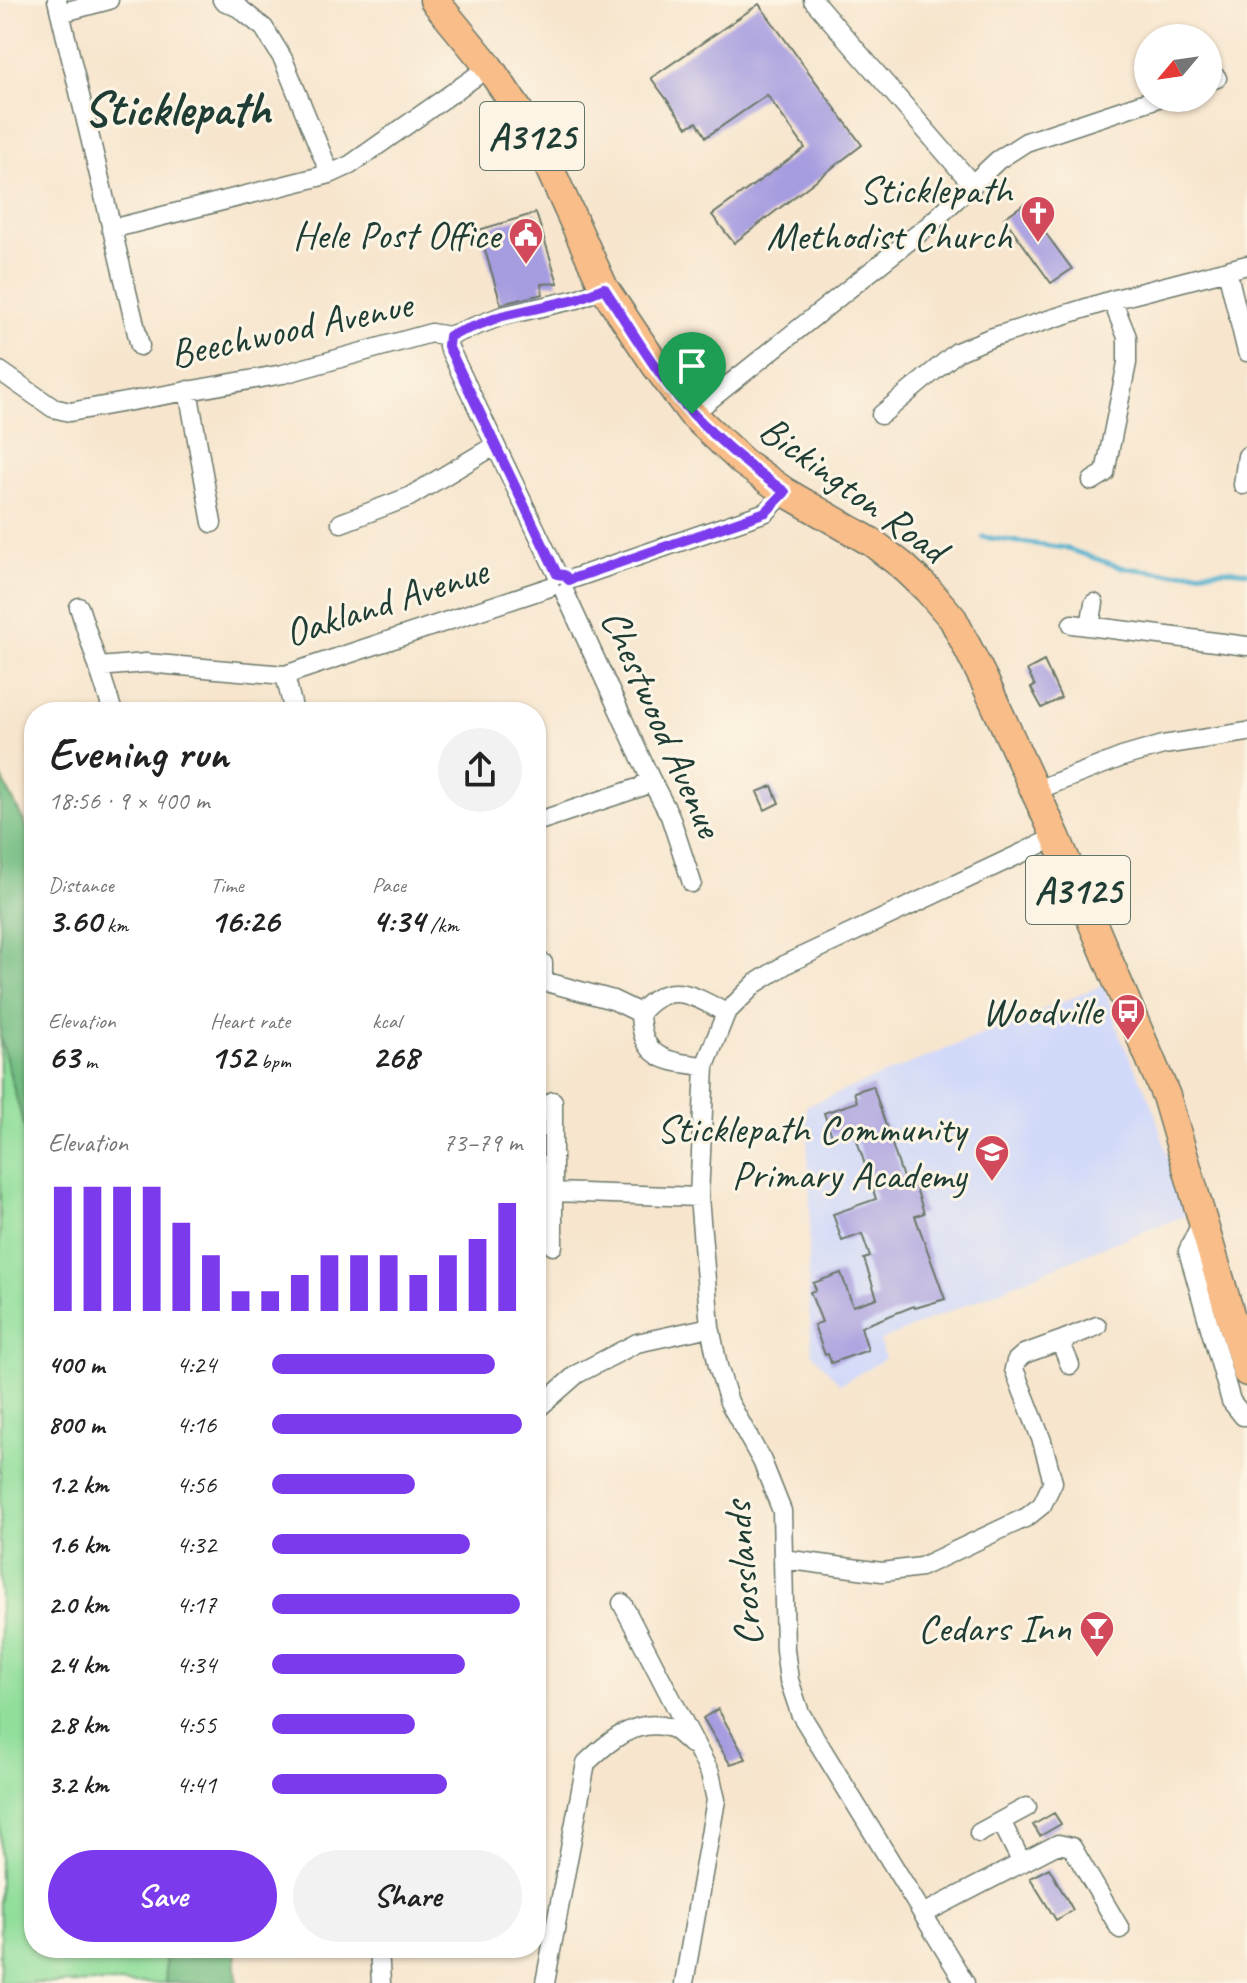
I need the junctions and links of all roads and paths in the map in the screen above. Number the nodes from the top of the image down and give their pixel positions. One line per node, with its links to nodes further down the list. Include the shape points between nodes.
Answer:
1 (109, 0): 5 (street)
2 (222, 0): 8 (street, via 264,28 283,59)
3 (434, 0): 6 (main road, Bickington Road / A3125)
4 (813, 0): 9 (street)
5 (58, 6): 10 (street)
6 (489, 67): 8 (street); 13 (main road, Bickington Road / A3125, via 549,167)
7 (1134, 106): 9 (street, via 1026,142)
8 (330, 174): 10 (street)
9 (973, 185): 20 (street)
10 (111, 229): 16 (street)
11 (1247, 265): 12 (street)
12 (1227, 270): 14 (street); 17 (street)
13 (604, 288): 15 (street, Beechwood Avenue); 20 (main road, Bickington Road / A3125)
14 (1112, 300): 21 (street, via 957,352 888,409); 24 (street, via 1127,337 1127,363)
15 (440, 334): 19 (street, Beechwood Avenue, via 283,374); 22 (street, Chestwood Avenue)
16 (140, 346)
17 (1247, 352)
18 (0, 371): 19 (street, Beechwood Avenue, via 53,408 70,412)
19 (188, 390): 27 (street)
20 (692, 414): 26 (main road, Bickington Road / A3125, via 743,462)
21 (907, 418)
22 (494, 446): 28 (street, via 409,497); 29 (street, Chestwood Avenue)
23 (1247, 456): 25 (street)
24 (1105, 480)
25 (1240, 488)
26 (785, 492): 29 (street, Oakland Avenue, via 766,512); 39 (main road, Bickington Road / A3125, via 873,543 953,619)
27 (212, 523)
28 (341, 523)
29 (560, 584): 34 (street, Oakland Avenue); 38 (street, Chestwood Avenue)
30 (1094, 603): 32 (street, via 1081,625)
31 (79, 607): 33 (street)
32 (1247, 646)
33 (99, 667): 34 (street, Oakland Avenue, via 146,663); 35 (street)
34 (285, 675): 36 (street)
35 (110, 702)
36 (292, 702)
37 (1247, 732): 39 (street, via 1163,745)
38 (650, 778): 40 (street, via 641,787); 42 (street, Chestwood Avenue, via 670,816)
39 (1034, 791): 41 (main road, Bickington Road / A3125)
40 (546, 819)
41 (1056, 837): 45 (street, via 788,963 756,983); 50 (main road, Bickington Road / A3125, via 1166,1096)
42 (692, 883)
43 (546, 982): 44 (street)
44 (640, 1013): 45 (street, via 661,994 676,991); 46 (street, via 645,1044 658,1056)
45 (726, 1013): 46 (street)
46 (705, 1066): 49 (street)
47 (553, 1101): 48 (street)
48 (554, 1192): 49 (street); 51 (street)
49 (699, 1197): 53 (street)
50 (1203, 1219): 56 (main road, Bickington Road / A3125); 58 (street, via 1188,1251 1231,1401)
51 (553, 1246)
52 (1097, 1326): 54 (street)
53 (710, 1327): 57 (street, via 637,1343 577,1374); 59 (street, Crosslands, via 729,1402 782,1511)
54 (1060, 1341): 55 (street); 59 (street, via 1024,1354 1014,1369 1053,1482 1042,1505 1027,1517 921,1567 882,1572)
55 (1070, 1365)
56 (1247, 1372)
57 (546, 1401)
58 (1247, 1416)
59 (783, 1559): 66 (street, Crosslands, via 785,1650 800,1713)
60 (622, 1603): 61 (street)
61 (699, 1752): 71 (street, via 673,1729 644,1726 613,1737 586,1763); 72 (street, via 716,1800)
62 (1027, 1807): 63 (street)
63 (1001, 1821): 64 (street); 65 (street)
64 (979, 1833)
65 (1022, 1863): 66 (street); 67 (street, via 1058,1844 1072,1847)
66 (923, 1914): 69 (street, Crosslands)
67 (1120, 1929)
68 (380, 1958): 70 (street)
69 (960, 1981)
70 (381, 1983)
71 (545, 1983)
72 (684, 1983)

